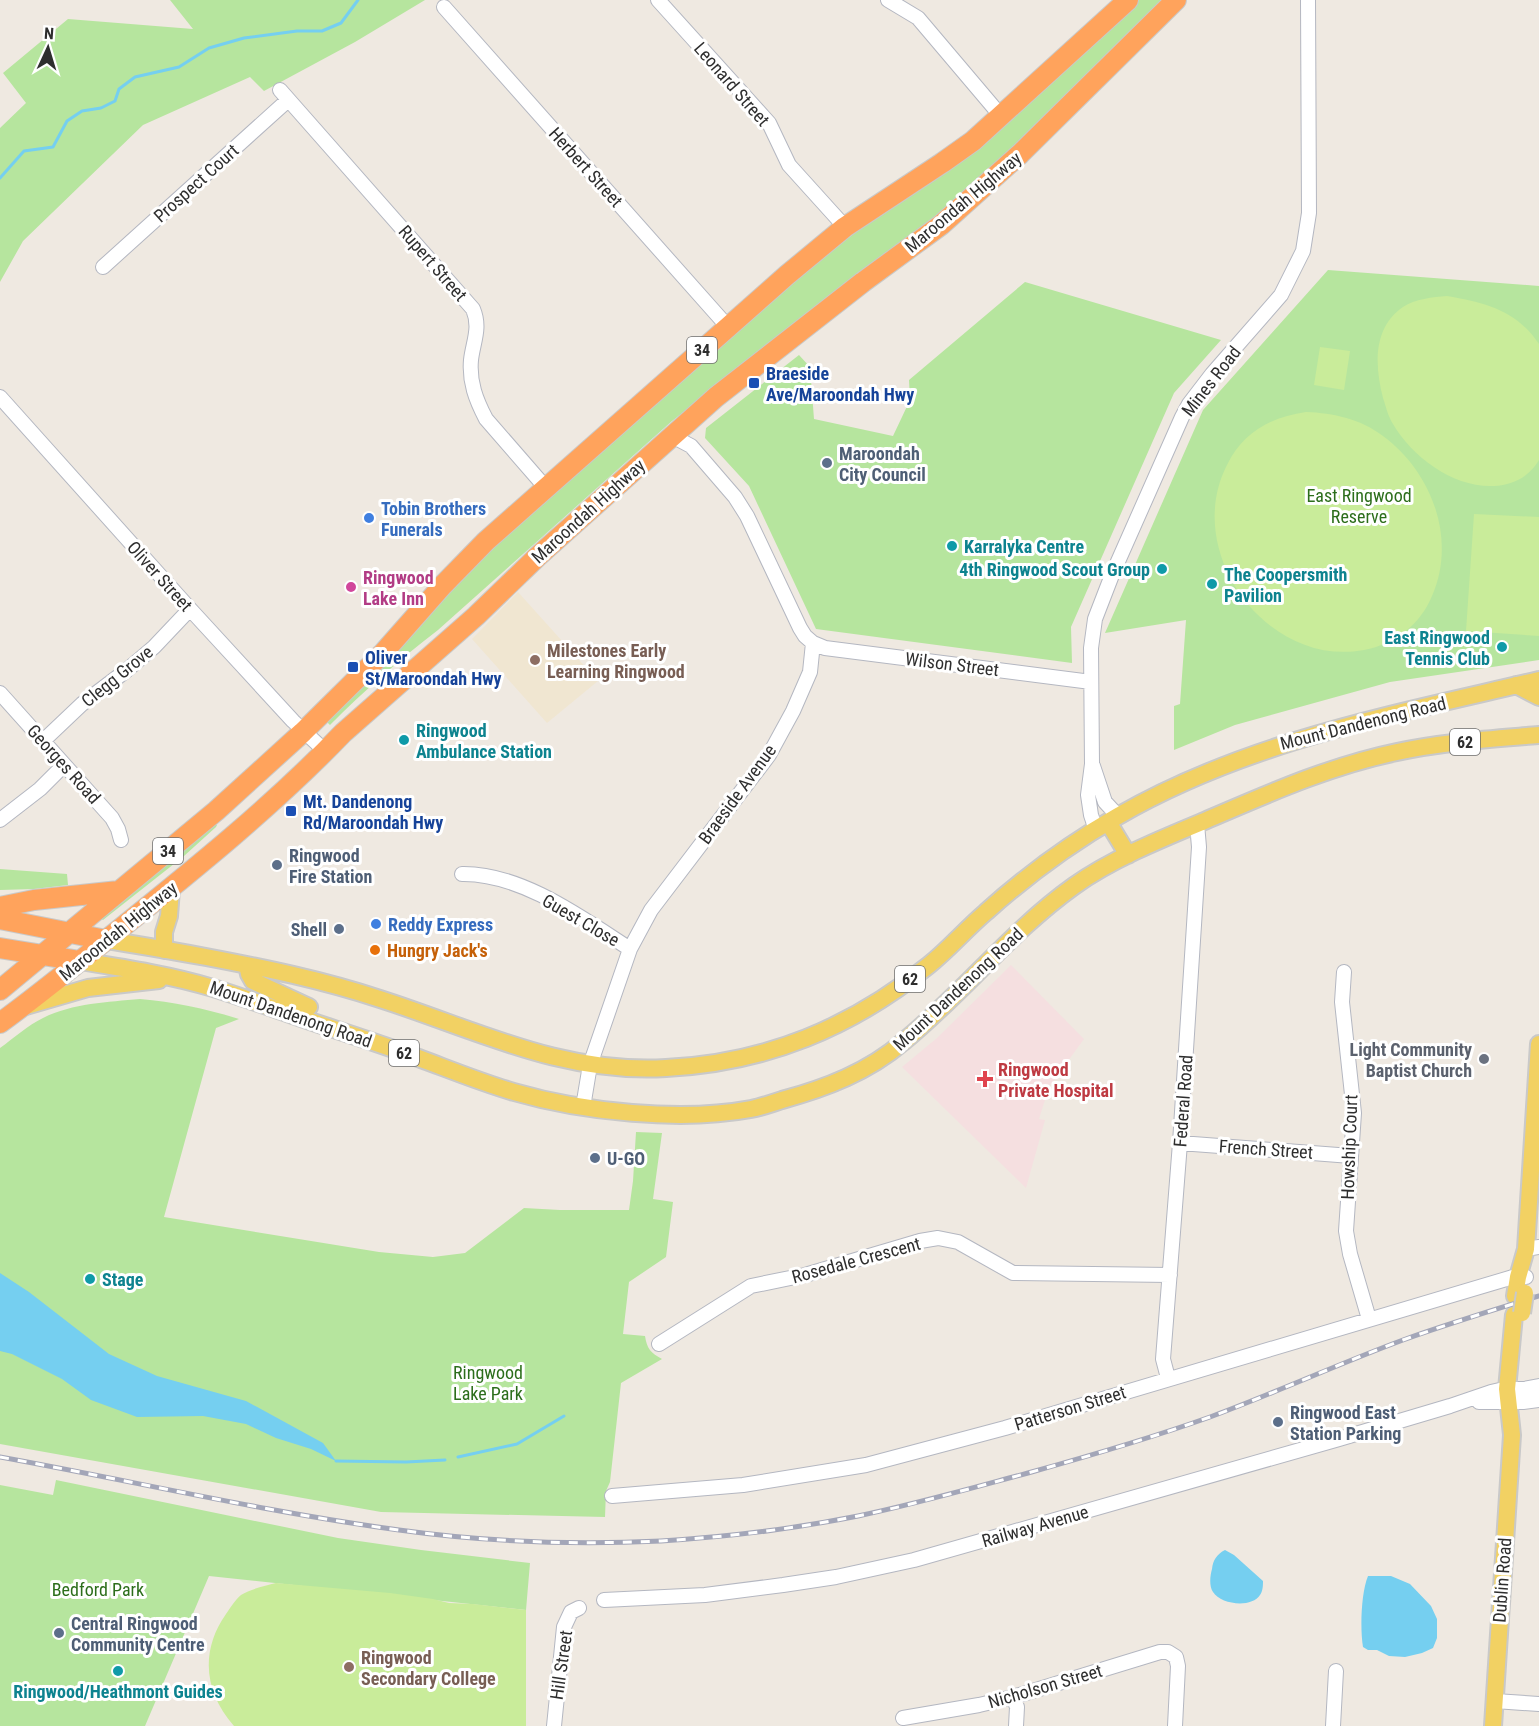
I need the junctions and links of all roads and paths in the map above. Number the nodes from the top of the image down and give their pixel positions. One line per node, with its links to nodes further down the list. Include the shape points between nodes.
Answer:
1 (658, 0): 9 (street, Leonard Street, via 769,123 789,165)
2 (888, 0): 8 (street, via 918,18)
3 (1128, 0): 8 (highway, Maroondah Highway / 34)
4 (1176, 0): 13 (highway, Maroondah Highway / 34, via 1020,154 941,225 862,282)
5 (1308, 0): 18 (street, Mines Road, via 1309,213 1303,251 1281,295 1189,404 1172,438 1095,619)
6 (444, 7): 11 (street, Herbert Street)
7 (284, 95): 10 (street, Prospect Court); 14 (street, Rupert Street, via 473,309 478,327 471,376 480,406 486,419)
8 (1001, 116): 9 (highway, Maroondah Highway / 34, via 973,141)
9 (845, 227): 11 (highway, Maroondah Highway / 34)
10 (103, 267)
11 (728, 327): 14 (highway, Maroondah Highway / 34)
12 (0, 397): 15 (street, Oliver Street)
13 (672, 436): 16 (street, via 691,446 735,497 800,628); 25 (highway, Maroondah Highway / 34)
14 (546, 488): 22 (highway, Maroondah Highway / 34, via 486,541 383,653)
15 (190, 609): 22 (street, Oliver Street); 24 (street, Clegg Grove, via 154,647 82,704)
16 (813, 644): 18 (street, Wilson Street); 41 (street, Braeside Avenue, via 810,672 769,755 651,910)
17 (1539, 680): 19 (main road, Mount Dandenong Road / 62)
18 (1091, 682): 26 (street, Mines Road)
19 (1516, 685): 21 (main road); 29 (main road, Mount Dandenong Road / 62, via 1279,745 1192,778)
20 (0, 693): 24 (street, Georges Road)
21 (1539, 697)
22 (303, 732): 25 (street, Oliver Street); 35 (highway, Maroondah Highway / 34)
23 (1539, 735): 30 (main road, Mount Dandenong Road / 62, via 1392,753 1320,773)
24 (43, 741): 27 (street, Georges Road)
25 (325, 751): 34 (highway, Maroondah Highway / 34)
26 (1092, 764): 29 (street, Mines Road, via 1105,802); 29 (street, Mines Road, via 1088,795 1091,815)
27 (64, 765): 28 (street); 31 (street, Georges Road, via 112,818)
28 (0, 820)
29 (1107, 823): 32 (main road); 55 (main road, Mount Dandenong Road / 62, via 1022,881 923,970 880,1001 832,1028 790,1045 725,1062 644,1069)
30 (1197, 824): 32 (main road, Mount Dandenong Road / 62); 57 (street, Federal Road, via 1199,848)
31 (121, 840)
32 (1128, 855): 56 (main road, Mount Dandenong Road / 62, via 1077,884 1037,914 903,1042 853,1076 752,1109 680,1114)
33 (462, 874): 41 (street, Guest Close, via 490,876 550,899)
34 (171, 889): 39 (highway, Maroondah Highway / 34); 42 (main road)
35 (119, 891): 36 (highway); 38 (highway, Maroondah Highway / 34)
36 (0, 907)
37 (0, 919): 38 (highway, 62)
38 (70, 933): 39 (highway, 62); 43 (highway, Maroondah Highway / 34)
39 (106, 940): 42 (main road, Mount Dandenong Road / 62); 44 (highway, Maroondah Highway / 34)
40 (0, 948): 43 (highway, 62)
41 (630, 949): 55 (street, Braeside Avenue)
42 (164, 950): 45 (main road, Mount Dandenong Road / 62)
43 (41, 954): 44 (highway, 62); 49 (highway, Maroondah Highway / 34)
44 (80, 962): 47 (main road, Mount Dandenong Road / 62); 51 (highway, Maroondah Highway / 34)
45 (247, 965): 48 (main road, Mount Dandenong Road / 62); 50 (main road, via 253,981)
46 (1344, 972): 58 (street, Howship Court, via 1342,1002 1353,1100)
47 (174, 978): 51 (main road, via 88,988); 53 (main road, Mount Dandenong Road / 62)
48 (331, 985): 50 (main road, via 313,994); 55 (main road, Mount Dandenong Road / 62, via 506,1044)
49 (0, 990)
50 (309, 1007): 53 (main road)
51 (22, 1008): 52 (highway, Maroondah Highway / 34)
52 (0, 1023)
53 (316, 1023): 56 (main road, Mount Dandenong Road / 62, via 513,1092)
54 (1539, 1044): 59 (main road, Dublin Road)
55 (590, 1065): 56 (street, Braeside Avenue)
56 (583, 1107)
57 (1180, 1143): 58 (street, French Street); 60 (street, Federal Road)
58 (1351, 1156): 62 (street, Howship Court, via 1346,1231)
59 (1530, 1249): 61 (main road, Dublin Road)
60 (1170, 1275): 63 (street, Rosedale Crescent, via 1012,1273 958,1242 938,1238 806,1275 751,1286); 64 (street, Federal Road, via 1163,1359)
61 (1521, 1286): 62 (street, Patterson Street); 66 (main road, Dublin Road, bridge)
62 (1369, 1319): 64 (street, Patterson Street)
63 (659, 1344)
64 (1168, 1378): 68 (street, Patterson Street, via 866,1465 743,1485)
65 (1539, 1386): 66 (street, Railway Avenue)
66 (1513, 1395): 67 (street, Railway Avenue); 69 (street, Railway Avenue, via 1456,1404 914,1560 783,1585 705,1595); 73 (main road, Dublin Road)
67 (1539, 1400)
68 (612, 1496)
69 (604, 1600)
70 (579, 1608): 76 (street, Hill Street, via 572,1612 564,1627)
71 (1336, 1671): 79 (street)
72 (1013, 1697): 75 (street, Nicholson Street); 77 (street); 78 (street, Nicholson Street, via 1168,1652 1176,1657 1178,1666)
73 (1495, 1701): 74 (street); 80 (main road, Dublin Road)
74 (1539, 1704)
75 (903, 1718)
76 (554, 1726)
77 (1016, 1726)
78 (1175, 1726)
79 (1333, 1726)
80 (1493, 1726)

